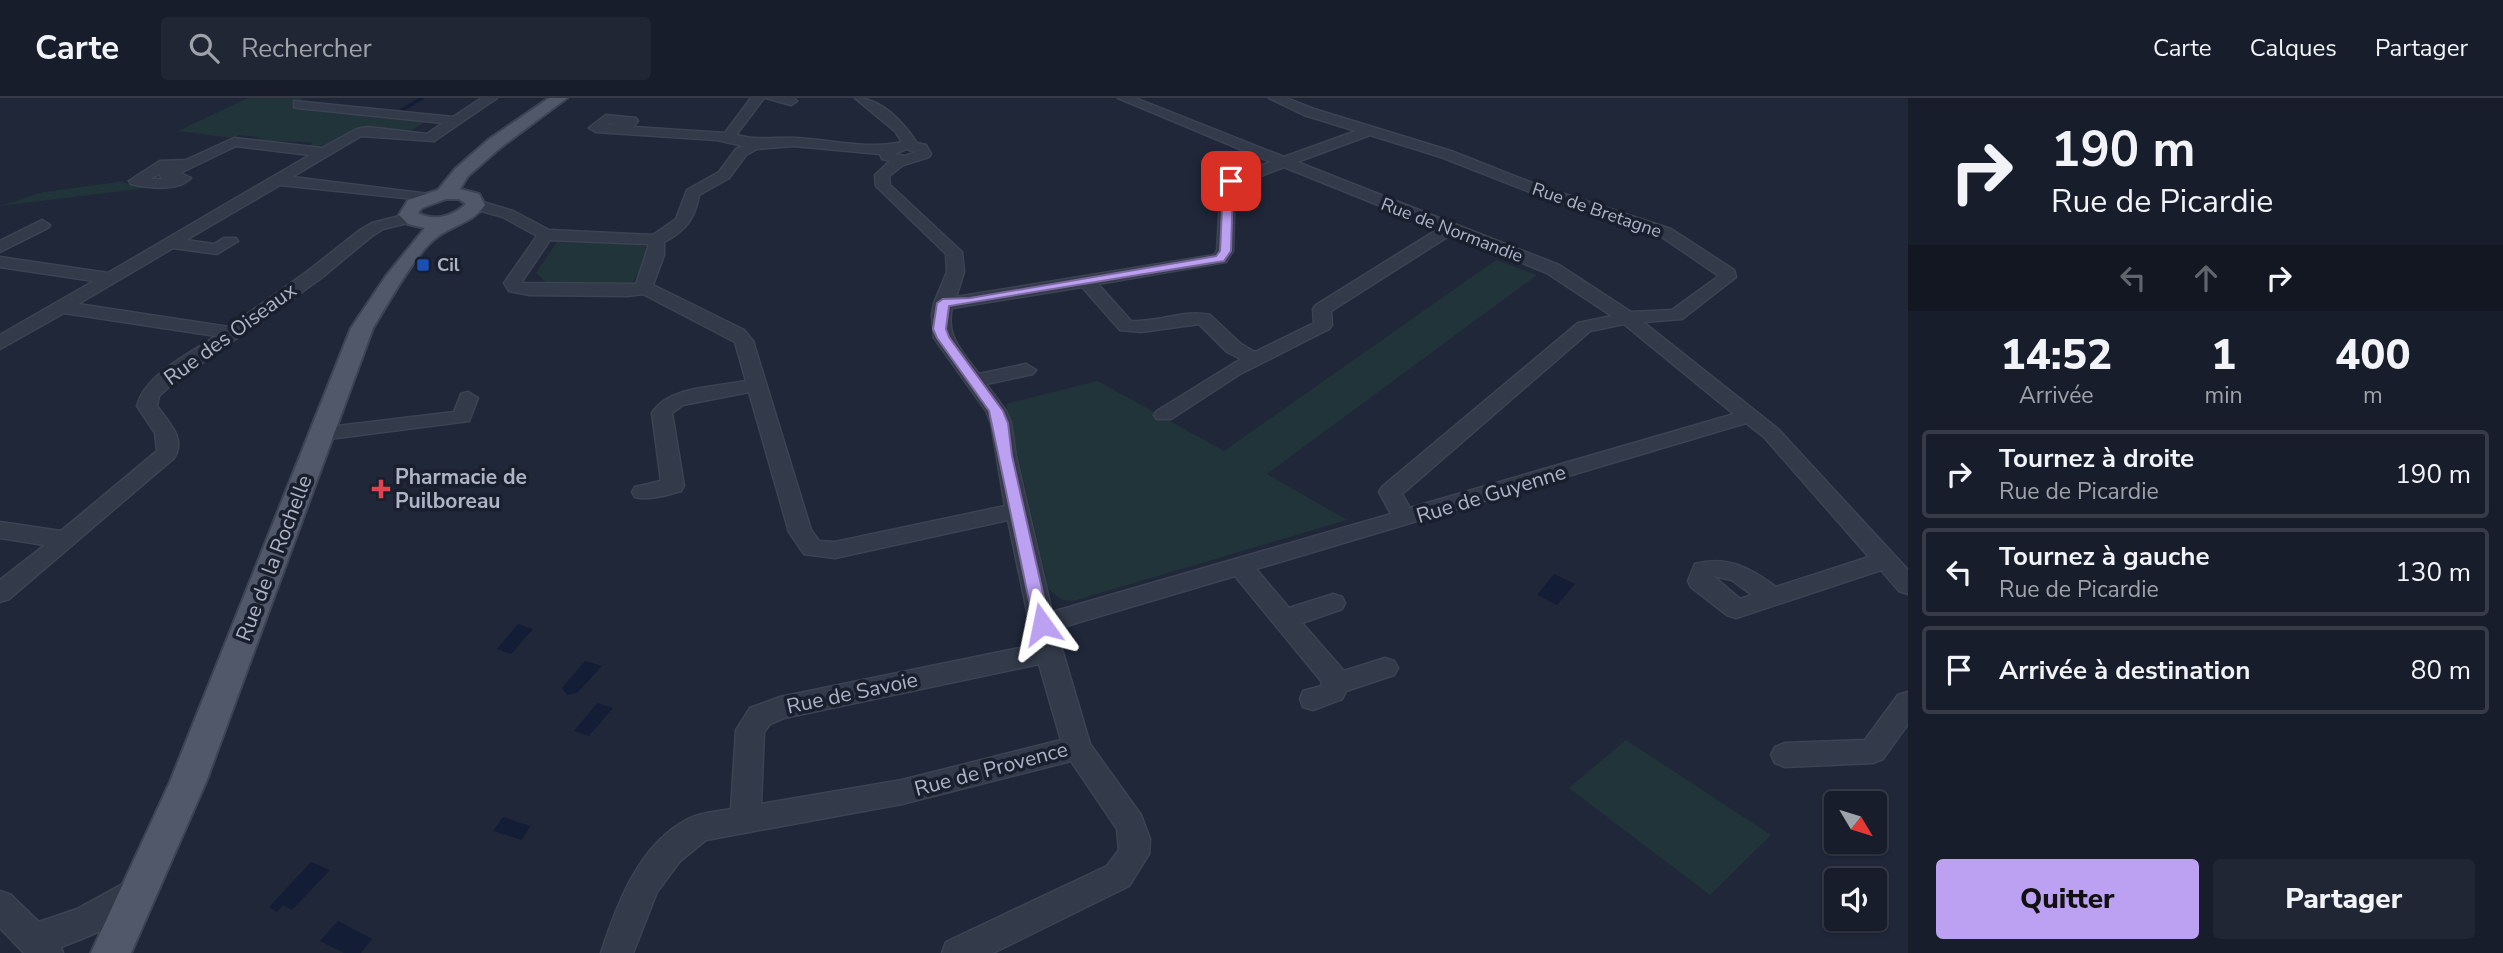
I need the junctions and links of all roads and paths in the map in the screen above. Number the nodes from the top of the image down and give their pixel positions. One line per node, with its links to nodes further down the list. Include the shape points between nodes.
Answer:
1 (350, 98): 11 (street)
2 (491, 98): 12 (street)
3 (559, 98): 16 (main road)
4 (758, 98): 15 (street)
5 (772, 98): 9 (street)
6 (862, 98): 19 (street, via 900,128)
7 (1124, 98): 20 (street, Rue de Normandie)
8 (1275, 98): 14 (street, Rue de Bretagne)
9 (791, 101)
10 (298, 104): 11 (street)
11 (332, 108): 12 (street)
12 (457, 121): 18 (street, via 429,138 365,131)
13 (621, 130): 15 (street)
14 (1371, 130): 20 (street); 39 (street, Rue de Bretagne, via 1665,232 1728,274 1676,314)
15 (729, 136): 17 (street)
16 (494, 144): 23 (main road); 24 (main road, via 467,185)
17 (754, 145): 19 (street, via 794,142); 29 (street, via 741,152 724,175 698,188 680,227)
18 (325, 152): 21 (street, via 241,141 225,144); 22 (street)
19 (900, 152): 37 (street, Rue de Provence, via 882,175 883,186 957,258)
20 (1280, 162): 27 (street, Rue de Normandie); 35 (street, via 1231,181 1225,251 1220,259)
21 (187, 164)
22 (278, 180): 23 (street); 31 (street)
23 (436, 196): 24 (main road); 26 (main road, via 410,208 408,215)
24 (467, 208): 26 (main road, Rue de la Rochelle); 28 (street, via 513,219)
25 (42, 225): 32 (street)
26 (420, 225): 40 (street, Rue des Oiseaux, via 378,226); 49 (main road, Rue de la Rochelle, via 362,328)
27 (1449, 229): 39 (street, Rue de Normandie, via 1553,269); 42 (street, via 1322,309 1323,325)
28 (546, 235): 29 (street); 36 (street, via 512,283 515,286 530,290)
29 (656, 240): 36 (street, via 656,258 644,280)
30 (230, 241): 31 (street, via 217,249)
31 (171, 243): 34 (street)
32 (0, 247)
33 (0, 262): 34 (street)
34 (110, 278): 38 (street)
35 (1087, 282): 37 (street); 42 (street, via 1126,326 1205,319 1234,348)
36 (645, 288): 45 (street, via 738,334)
37 (943, 303): 44 (street, Rue de Provence, via 943,338)
38 (62, 307): 40 (street); 41 (street)
39 (1627, 318): 48 (street, Rue de Normandie); 52 (street, Rue de Bretagne, via 1584,327 1390,492)
40 (232, 333): 54 (street, Rue des Oiseaux, via 150,394 147,406 167,432 167,453)
41 (0, 343)
42 (1255, 359): 47 (street)
43 (1026, 370): 44 (street)
44 (975, 381): 51 (street, Rue de Provence, via 1001,423)
45 (756, 385): 50 (street, via 667,405 662,413 673,486); 51 (street, via 800,532 812,548 835,550)
46 (468, 398): 49 (street, via 462,417)
47 (1164, 415)
48 (1749, 416): 52 (street, Rue de Guyenne); 55 (street, via 1770,433)
49 (321, 434): 71 (main road, Rue de la Rochelle, via 188,782)
50 (643, 492)
51 (1017, 511): 62 (street, Rue de Provence)
52 (1405, 519): 56 (street, Rue de Guyenne)
53 (0, 530): 54 (street)
54 (66, 540): 58 (street, Rue des Oiseaux)
55 (1885, 560): 57 (street); 59 (street)
56 (1240, 566): 61 (street); 62 (street, Rue de Guyenne)
57 (1908, 585)
58 (0, 593)
59 (1772, 597)
60 (1334, 603): 61 (street)
61 (1284, 619): 65 (street)
62 (1042, 624): 63 (street, Rue de Provence)
63 (1048, 652): 68 (street, Rue de Provence); 70 (street, Rue de Savoie, via 760,716 750,730)
64 (1385, 668): 65 (street)
65 (1338, 684): 66 (street, via 1333,692)
66 (1313, 699)
67 (1908, 703): 69 (street, via 1873,751)
68 (1077, 748): 70 (street, Rue de Provence, via 902,792); 76 (street, via 1130,824 1135,854 1129,865 1118,876)
69 (1785, 755)
70 (745, 819): 75 (street, Rue de Provence, via 699,828 669,850 633,908)
71 (137, 891): 73 (street); 74 (main road, Rue de la Rochelle)
72 (0, 906): 73 (street)
73 (41, 946)
74 (111, 953)
75 (617, 953)
76 (958, 953)

